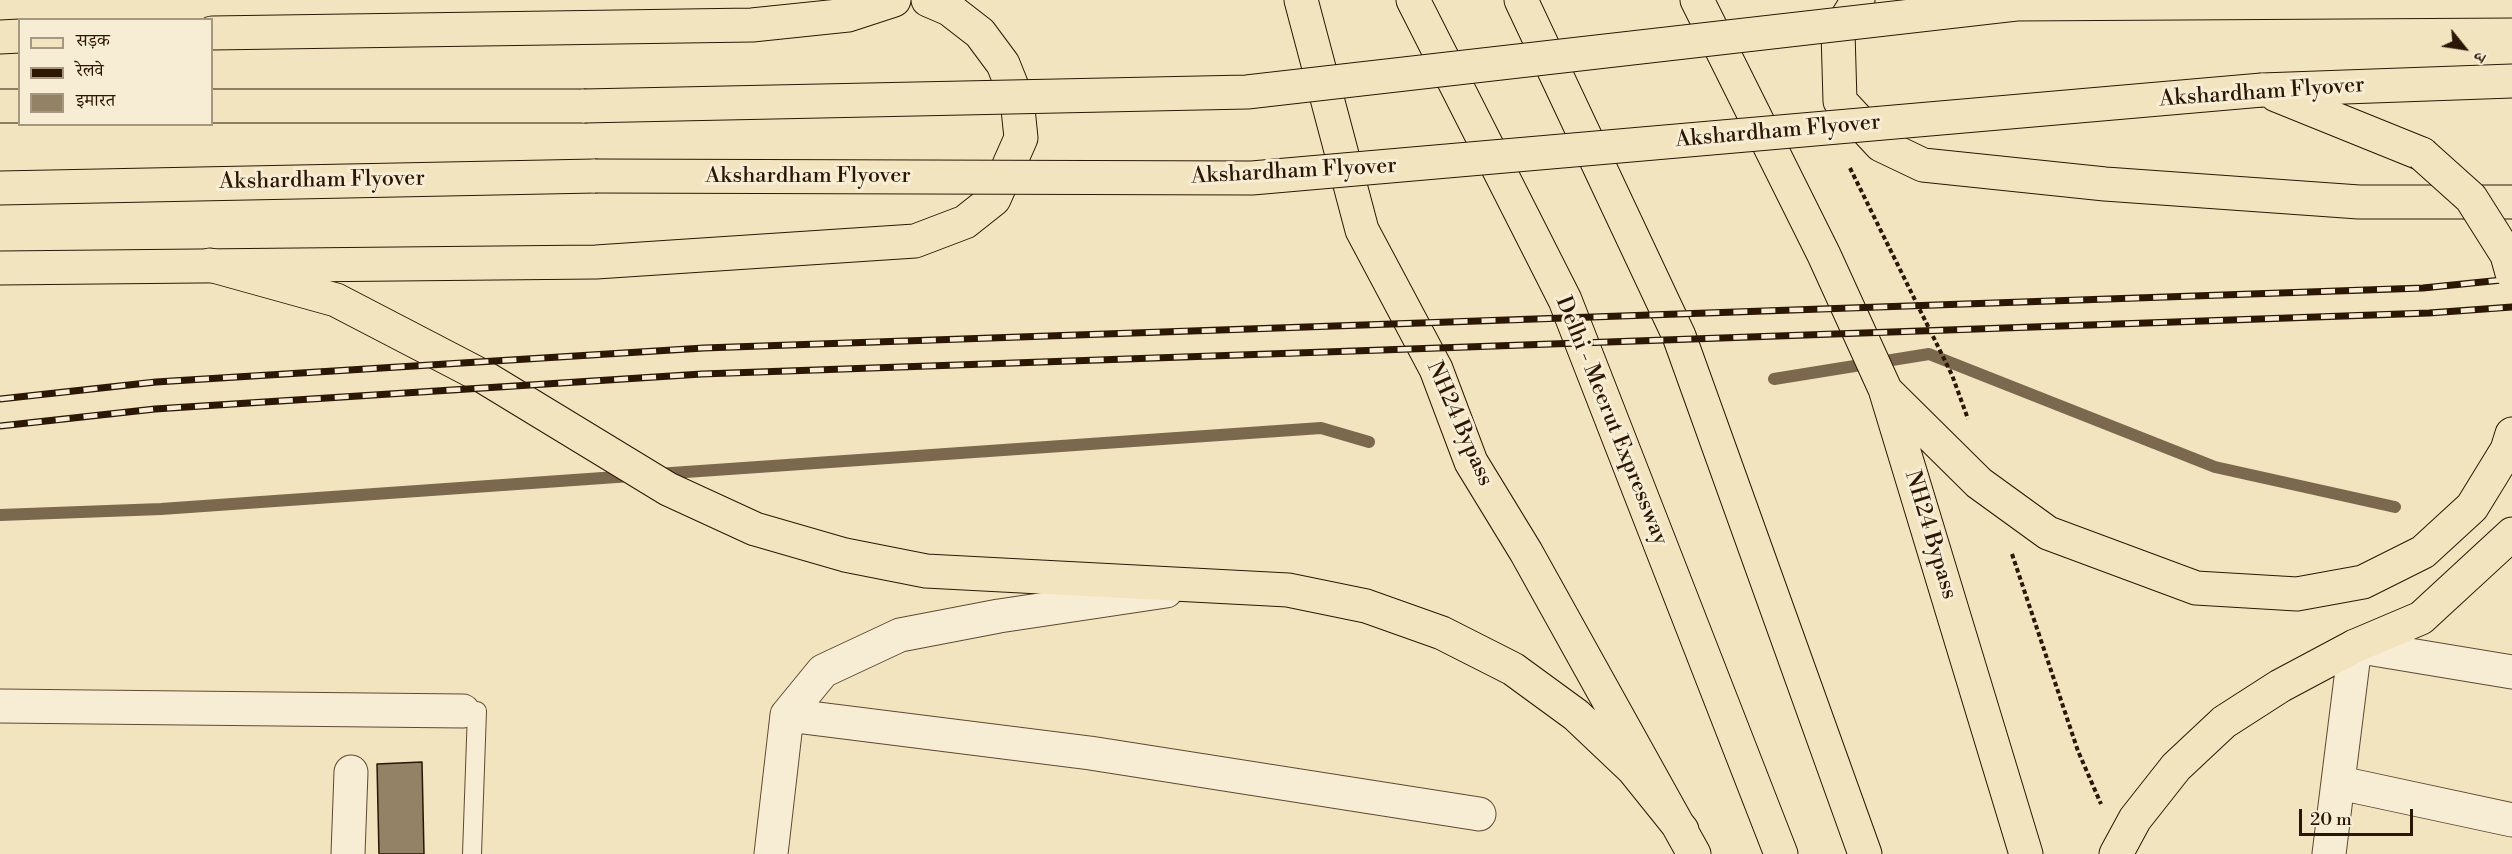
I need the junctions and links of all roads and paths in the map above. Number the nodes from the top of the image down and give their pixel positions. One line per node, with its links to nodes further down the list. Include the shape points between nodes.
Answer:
1 (894, 0): 9 (main road, via 848,15 752,25)
2 (928, 0): 19 (main road, via 949,9 980,33 1003,64 1017,99 1021,138 994,199 964,222 915,241 596,262)
3 (1301, 0): 38 (main road, NH24 Bypass, via 1362,230 1436,369 1471,462 1526,552)
4 (1413, 0): 43 (main road, Delhi - Meerut Expressway, via 1565,300)
5 (1521, 0): 44 (main road, via 1679,336)
6 (1697, 0): 23 (main road, NH24 Bypass, via 1824,255)
7 (1858, 0): 18 (main road, via 1838,32 1840,101 1881,145 1923,165 2105,184 2359,202)
8 (2512, 1): 16 (main road, bridge, via 2016,3 1247,92 584,106)
9 (213, 33)
10 (0, 36): 11 (main road)
11 (18, 36)
12 (2512, 81): 13 (main road, Akshardham Flyover)
13 (2262, 90): 17 (main road, Akshardham Flyover, bridge, via 1252,178 596,176); 21 (main road, bridge, via 2422,154 2471,198 2507,255)
14 (0, 106): 15 (main road)
15 (18, 106)
16 (213, 106)
17 (0, 188)
18 (2512, 202)
19 (210, 266): 20 (main road); 28 (main road, via 336,300 484,377 668,489 755,529 845,555 926,571)
20 (0, 268)
21 (2512, 273)
22 (1936, 344): 24 (path, via 1952,375)
23 (1885, 389): 25 (main road, via 1979,483 2048,533 2196,588 2297,594 2363,582 2423,552 2472,507 2507,450); 45 (main road, NH24 Bypass)
24 (1970, 427)
25 (2512, 434)
26 (2512, 534): 29 (main road, via 2421,618)
27 (2011, 549): 39 (path, via 2078,751)
28 (1209, 585): 33 (street, via 900,635 823,671); 38 (main road, via 1288,590 1366,606 1442,633 1512,669 1576,715 1633,770)
29 (2355, 646): 30 (street); 35 (street); 39 (main road, via 2280,686 2224,722 2176,767 2135,819)
30 (2512, 672)
31 (0, 706): 32 (street)
32 (463, 711): 41 (lane, via 477,711)
33 (787, 715): 36 (street, via 1090,753); 42 (street)
34 (351, 772): 40 (street)
35 (2340, 783): 37 (street); 46 (street)
36 (1479, 814)
37 (2512, 820)
38 (1688, 842)
39 (2118, 850)
40 (348, 854)
41 (472, 854)
42 (771, 854)
43 (1781, 854)
44 (1865, 854)
45 (2026, 854)
46 (2329, 854)

